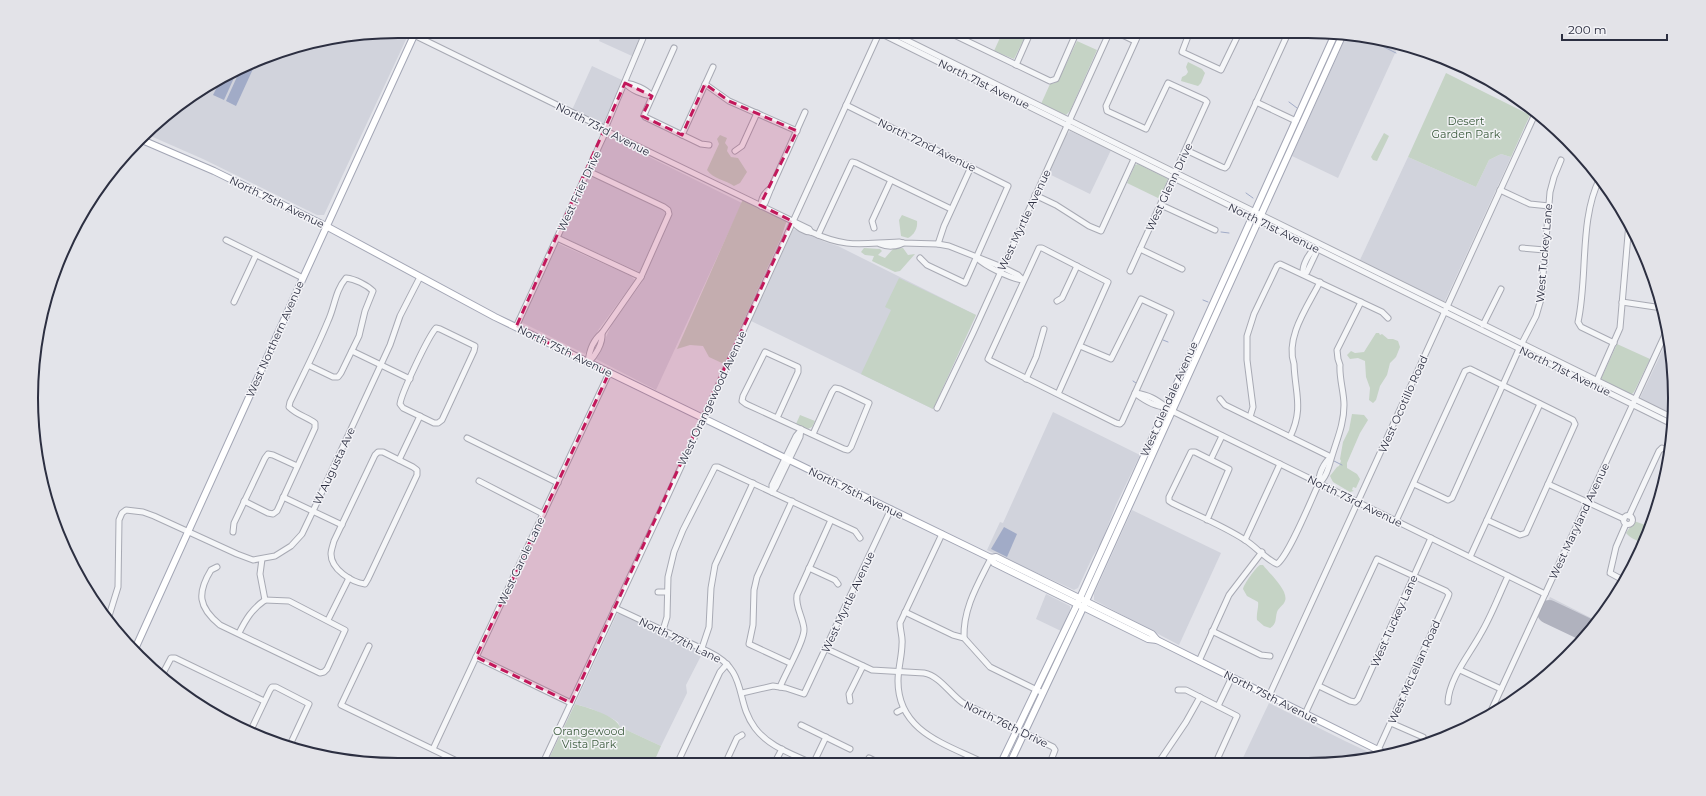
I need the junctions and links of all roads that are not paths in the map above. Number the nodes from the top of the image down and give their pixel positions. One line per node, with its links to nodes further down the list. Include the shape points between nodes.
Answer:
1 (413, 38): 58 (main road, West Northern Avenue)
2 (425, 38): 36 (street, North 73rd Avenue, via 604,128)
3 (643, 38): 25 (street, West Frier Drive)
4 (876, 38): 29 (street, West Orangewood Avenue)
5 (892, 38): 24 (street, North 71st Avenue)
6 (901, 38): 24 (street, North 71st Avenue)
7 (966, 38): 20 (street)
8 (1028, 38): 20 (street)
9 (1074, 38): 20 (street, via 1053,81)
10 (1107, 38): 34 (street, West Myrtle Avenue)
11 (1129, 38): 18 (street)
12 (1136, 38): 18 (street)
13 (1187, 38): 14 (street, via 1182,52 1221,70)
14 (1237, 38)
15 (1285, 38): 28 (street)
16 (1333, 39): 21 (main road, West Glendale Avenue)
17 (1341, 40): 23 (main road, West Glendale Avenue)
18 (1135, 41): 40 (street, West Glenn Drive, via 1105,109 1146,129 1168,83 1205,100 1207,102)
19 (674, 48): 27 (street)
20 (1016, 65)
21 (1321, 66): 23 (main road); 33 (main road, West Glendale Avenue)
22 (713, 67): 26 (street)
23 (1328, 69): 56 (main road, West Glendale Avenue)
24 (967, 73): 34 (street, North 71st Avenue)
25 (625, 83): 27 (street); 36 (street, West Frier Drive)
26 (705, 84): 31 (street, via 725,98); 37 (street)
27 (652, 96): 37 (street, via 645,117)
28 (1256, 102): 33 (street); 40 (street, via 1225,168)
29 (846, 105): 44 (street, North 72nd Avenue); 57 (street, West Orangewood Avenue)
30 (805, 112): 35 (street)
31 (757, 113): 35 (street); 41 (street, via 742,146)
32 (1533, 117): 49 (street, West Ocotillo Road)
33 (1296, 121): 55 (main road, West Glendale Avenue)
34 (1068, 123): 42 (street, North 71st Avenue); 46 (street, North 71st Avenue); 50 (street, West Myrtle Avenue)
35 (796, 131): 52 (street, via 765,203)
36 (606, 132): 45 (street, West Frier Drive); 52 (street, North 73rd Avenue)
37 (682, 135): 39 (street)
38 (145, 141): 58 (main road, North 75th Avenue, via 214,171)
39 (708, 145)
40 (1186, 150): 46 (street, West Glenn Drive)
41 (735, 151)
42 (1134, 159): 46 (street, North 71st Avenue); 50 (street, via 1101,230 1089,226)
43 (1562, 160): 53 (street, West Tuckey Lane, via 1551,184)
44 (971, 167): 54 (street); 72 (street, North 72nd Avenue, via 1008,186)
45 (588, 171): 63 (street, West Frier Drive); 79 (street, via 668,210 669,214)
46 (1174, 176): 51 (street, West Glenn Drive); 55 (street, North 71st Avenue)
47 (891, 180): 54 (street); 59 (street, via 872,221); 62 (street, via 852,162)
48 (1597, 184): 96 (street, via 1593,192 1589,216 1579,325)
49 (1500, 190): 53 (street, via 1530,204); 89 (street, West Ocotillo Road)
50 (1035, 195): 75 (street, West Myrtle Avenue)
51 (1161, 205): 60 (street); 68 (street, West Glenn Drive)
52 (761, 206): 57 (street, North 73rd Avenue)
53 (1549, 206): 69 (street, West Tuckey Lane)
54 (951, 209): 65 (street)
55 (1253, 215): 56 (street, North 71st Avenue); 113 (main road, West Glendale Avenue)
56 (1260, 218): 66 (street, North 71st Avenue); 115 (main road, West Glendale Avenue)
57 (792, 221): 62 (street, North 73rd Avenue); 120 (street, West Orangewood Avenue)
58 (326, 226): 78 (main road, North 75th Avenue); 80 (main road, West Northern Avenue)
59 (874, 228)
60 (1215, 230)
61 (1628, 233): 87 (street)
62 (818, 235): 65 (street, North 73rd Avenue, via 847,244)
63 (557, 238): 79 (street); 92 (street, West Frier Drive)
64 (226, 240): 70 (street)
65 (938, 244): 72 (street, North 73rd Avenue, via 956,248)
66 (1316, 246): 77 (street, via 1316,253 1307,272); 89 (street, North 71st Avenue)
67 (1522, 248): 69 (street)
68 (1140, 250): 74 (street); 76 (street, West Glenn Drive)
69 (1545, 250): 95 (street, West Tuckey Lane, via 1539,307)
70 (256, 255): 80 (street); 85 (street)
71 (920, 258): 72 (street, via 926,265 965,283)
72 (977, 258): 75 (street, North 73rd Avenue)
73 (1077, 266): 81 (street, via 1039,248); 84 (street, via 1062,298); 97 (street, via 1108,282)
74 (1182, 269)
75 (1001, 270): 81 (street, North 73rd Avenue); 114 (street, West Myrtle Avenue)
76 (1130, 271)
77 (1303, 274): 82 (street); 118 (street, via 1280,264 1277,266 1257,306 1247,336 1247,360 1253,407)
78 (420, 276): 92 (main road, North 75th Avenue); 101 (street, W Augusta Ave, via 400,316)
79 (641, 277): 100 (street, via 602,333 602,340 594,357)
80 (303, 278): 157 (main road, West Northern Avenue)
81 (1023, 280): 105 (street, via 988,359)
82 (1320, 282): 86 (street); 125 (street, via 1298,326 1293,343 1292,358 1299,409)
83 (1501, 290): 91 (street)
84 (1057, 301)
85 (234, 302)
86 (1361, 302): 90 (street, via 1382,312); 128 (street, via 1337,350 1344,407 1340,435)
87 (1622, 302): 88 (street); 96 (street, via 1620,328)
88 (1656, 307)
89 (1446, 309): 91 (street, North 71st Avenue); 98 (street, North 71st Avenue); 144 (street, West Ocotillo Road)
90 (1388, 318)
91 (1484, 325): 95 (street, North 71st Avenue)
92 (516, 327): 100 (main road, North 75th Avenue)
93 (1044, 329): 105 (street)
94 (1663, 339): 111 (street, West Maryland Avenue)
95 (1522, 343): 106 (street, North 71st Avenue)
96 (1614, 343): 106 (street)
97 (1080, 346): 108 (street, via 1111,359 1140,299 1171,313); 109 (street)
98 (1519, 349): 107 (street); 111 (street, North 71st Avenue)
99 (352, 351): 101 (street); 102 (street, via 338,377); 102 (street, via 374,291 346,278 334,298 329,319)
100 (588, 363): 103 (main road, North 75th Avenue)
101 (381, 364): 104 (street); 147 (street, W Augusta Ave)
102 (308, 365): 133 (street, via 289,407 315,423)
103 (609, 373): 120 (main road, North 75th Avenue); 135 (street, West Carole Lane)
104 (410, 379): 116 (street, via 400,404); 116 (street, via 436,328 474,346 474,352 442,420 434,423)
105 (1026, 379): 109 (street)
106 (1597, 380): 111 (street, North 71st Avenue)
107 (1503, 386): 112 (street); 138 (street, via 1452,498 1450,500); 138 (street, via 1467,369)
108 (1135, 393): 109 (street, via 1120,424); 113 (street, North 73rd Avenue, via 1162,402)
109 (1058, 394)
110 (1220, 399): 118 (street, via 1225,405)
111 (1634, 402): 117 (street, North 71st Avenue); 121 (street, North 71st Avenue); 145 (street, West Maryland Avenue)
112 (1540, 404): 139 (street, via 1575,422); 153 (street)
113 (1166, 407): 115 (street, North 73rd Avenue); 178 (main road, West Glendale Avenue)
114 (937, 408)
115 (1172, 412): 124 (street, North 73rd Avenue); 179 (main road, West Glendale Avenue)
116 (420, 416): 130 (street)
117 (1667, 416)
118 (1250, 417): 125 (street)
119 (778, 418): 119 (street, via 798,368 765,352 742,401); 122 (street)
120 (702, 419): 131 (main road, North 75th Avenue); 180 (street, West Orangewood Avenue)
121 (1667, 421)
122 (801, 429): 123 (street); 131 (street)
123 (812, 434): 123 (street, via 835,388 869,403 848,450)
124 (1222, 436): 129 (street); 132 (street, North 73rd Avenue)
125 (1290, 437): 128 (street)
126 (467, 438): 135 (street)
127 (1664, 449): 149 (street, via 1662,448)
128 (1331, 457): 136 (street, via 1331,462)
129 (1211, 459): 152 (street, via 1229,469); 152 (street, via 1191,452 1169,497 1172,503)
130 (399, 460): 156 (street, via 383,452 375,455); 171 (street, via 417,470 413,482 365,584)
131 (787, 460): 140 (street); 146 (main road, North 75th Avenue)
132 (1280, 464): 136 (street, North 73rd Avenue); 162 (street)
133 (297, 466): 141 (street); 142 (street, via 268,454)
134 (479, 481): 148 (street)
135 (558, 483): 148 (street, West Carole Lane)
136 (1319, 483): 144 (street, North 73rd Avenue); 163 (street, via 1280,562 1273,562)
137 (753, 484): 140 (street); 175 (street, via 714,467 674,552); 190 (street, via 716,565 710,588 709,627)
138 (1414, 484): 154 (street)
139 (1548, 484): 145 (street); 153 (street, via 1523,535)
140 (772, 492): 143 (street)
141 (283, 497): 142 (street, via 273,514); 147 (street)
142 (244, 501): 158 (street, via 234,523)
143 (792, 501): 151 (street); 195 (street, via 757,576 750,644)
144 (1358, 502): 154 (street, North 73rd Avenue); 209 (street, West Ocotillo Road)
145 (1589, 503): 150 (street); 176 (street, West Maryland Avenue)
146 (891, 509): 159 (main road, North 75th Avenue); 191 (street, West Myrtle Avenue)
147 (312, 511): 156 (street); 166 (street, W Augusta Ave, via 302,534 291,546 275,556)
148 (543, 514): 193 (street, West Carole Lane)
149 (1629, 516): 150 (street); 155 (street, via 1632,520)
150 (1624, 519): 155 (street)
151 (831, 520): 160 (street, via 855,531); 168 (street)
152 (1207, 520): 162 (street)
153 (1487, 520): 164 (street)
154 (1396, 521): 161 (street, North 73rd Avenue)
155 (1626, 524): 172 (street, via 1616,546 1610,573)
156 (342, 525): 171 (street, via 334,541 331,555 339,570)
157 (188, 532): 166 (street, via 253,560); 182 (street, via 143,512 126,510 122,513 119,520 118,587); 188 (main road, West Northern Avenue)
158 (233, 532)
159 (942, 534): 165 (main road, North 75th Avenue); 181 (street)
160 (860, 538)
161 (1431, 538): 164 (street, North 73rd Avenue); 169 (street, West Tuckey Lane)
162 (1245, 540): 163 (street)
163 (1262, 552): 185 (street, via 1231,592)
164 (1470, 557): 170 (street, North 73rd Avenue)
165 (991, 558): 178 (main road, North 75th Avenue, via 996,557); 187 (street, via 968,606)
166 (262, 559): 177 (street, via 260,574)
167 (217, 567): 186 (street, via 211,570 205,580 201,595 203,608 220,625)
168 (809, 568): 173 (street, via 835,580); 195 (street, via 796,600 803,635)
169 (1414, 575): 202 (street, via 1377,559); 202 (street, West Tuckey Lane, via 1358,699 1355,702); 220 (street, West McLellan Road, via 1449,594)
170 (1508, 576): 176 (street, North 73rd Avenue); 198 (street, via 1481,634)
171 (349, 578): 183 (street)
172 (1620, 578)
173 (838, 584)
174 (658, 592): 175 (street)
175 (667, 592): 184 (street, via 667,617)
176 (1544, 594): 204 (street, West Maryland Avenue)
177 (265, 600): 183 (street, via 289,601); 186 (street, via 255,606)
178 (1078, 601): 179 (main road, North 75th Avenue); 205 (main road, West Glendale Avenue)
179 (1085, 604): 194 (main road, North 75th Avenue, via 1148,639 1157,640); 208 (main road, West Glendale Avenue)
180 (615, 608): 184 (street, North 77th Lane); 214 (street, West Orangewood Avenue)
181 (905, 612): 187 (street); 200 (street, via 900,623 902,646)
182 (110, 614)
183 (328, 620): 186 (street, via 345,630 327,669 320,673)
184 (663, 630): 190 (street, North 77th Lane)
185 (1212, 631): 192 (street, via 1261,655); 194 (street)
186 (239, 634)
187 (964, 638): 205 (street, via 990,667)
188 (137, 646)
189 (368, 646): 231 (street, via 341,705)
190 (702, 648): 196 (street, North 77th Lane)
191 (827, 649): 197 (street, North 76th Drive); 203 (street, West Myrtle Avenue, via 804,694)
192 (1270, 656)
193 (476, 657): 214 (street); 231 (street, West Carole Lane)
194 (1199, 661): 201 (main road, North 75th Avenue)
195 (790, 663): 203 (street)
196 (727, 664): 207 (street, North 77th Lane, via 736,676); 235 (street, via 720,672)
197 (863, 666): 200 (street, North 76th Drive, via 872,670); 212 (street, via 849,694)
198 (1460, 670): 204 (street); 213 (street, via 1448,694)
199 (164, 671): 211 (street, via 171,658)
200 (898, 672): 217 (street, via 898,690); 223 (street, North 76th Drive, via 932,675 963,703)
201 (1232, 677): 209 (main road, North 75th Avenue); 215 (street)
202 (1318, 686): 219 (street)
203 (780, 687): 207 (street)
204 (1501, 689): 216 (street, West Maryland Avenue)
205 (1036, 690): 208 (street); 223 (main road, West Glendale Avenue)
206 (1178, 690): 210 (street, via 1186,690)
207 (742, 693): 229 (street, North 77th Lane, via 754,728 769,742)
208 (1043, 693): 224 (main road, West Glendale Avenue)
209 (1269, 696): 219 (main road, North 75th Avenue)
210 (1200, 697): 215 (street); 244 (street)
211 (264, 701): 222 (street); 228 (street, via 272,687 276,687 309,704)
212 (850, 701)
213 (1448, 702)
214 (571, 703): 234 (street, West Orangewood Avenue)
215 (1218, 706): 245 (street, via 1237,716)
216 (1493, 707)
217 (903, 709): 218 (street); 240 (street, via 924,733)
218 (897, 712)
219 (1306, 714): 232 (main road, North 75th Avenue)
220 (1391, 723): 227 (street); 232 (street, West McLellan Road)
221 (801, 725): 226 (street)
222 (252, 727)
223 (1017, 730): 224 (street, North 76th Drive); 241 (main road, West Glendale Avenue)
224 (1024, 734): 242 (main road, West Glendale Avenue); 243 (street, North 76th Drive, via 1055,750)
225 (742, 735): 236 (street, via 737,738)
226 (826, 737): 230 (street); 239 (street)
227 (1423, 737)
228 (291, 742)
229 (782, 749): 237 (street); 238 (street, North 77th Lane)
230 (850, 749)
231 (433, 750): 233 (street)
232 (1378, 750)
233 (450, 758)
234 (545, 758)
235 (680, 758)
236 (728, 758)
237 (777, 758)
238 (801, 758)
239 (816, 758)
240 (974, 758)
241 (1004, 758)
242 (1012, 758)
243 (1052, 758)
244 (1162, 758)
245 (1218, 758)

